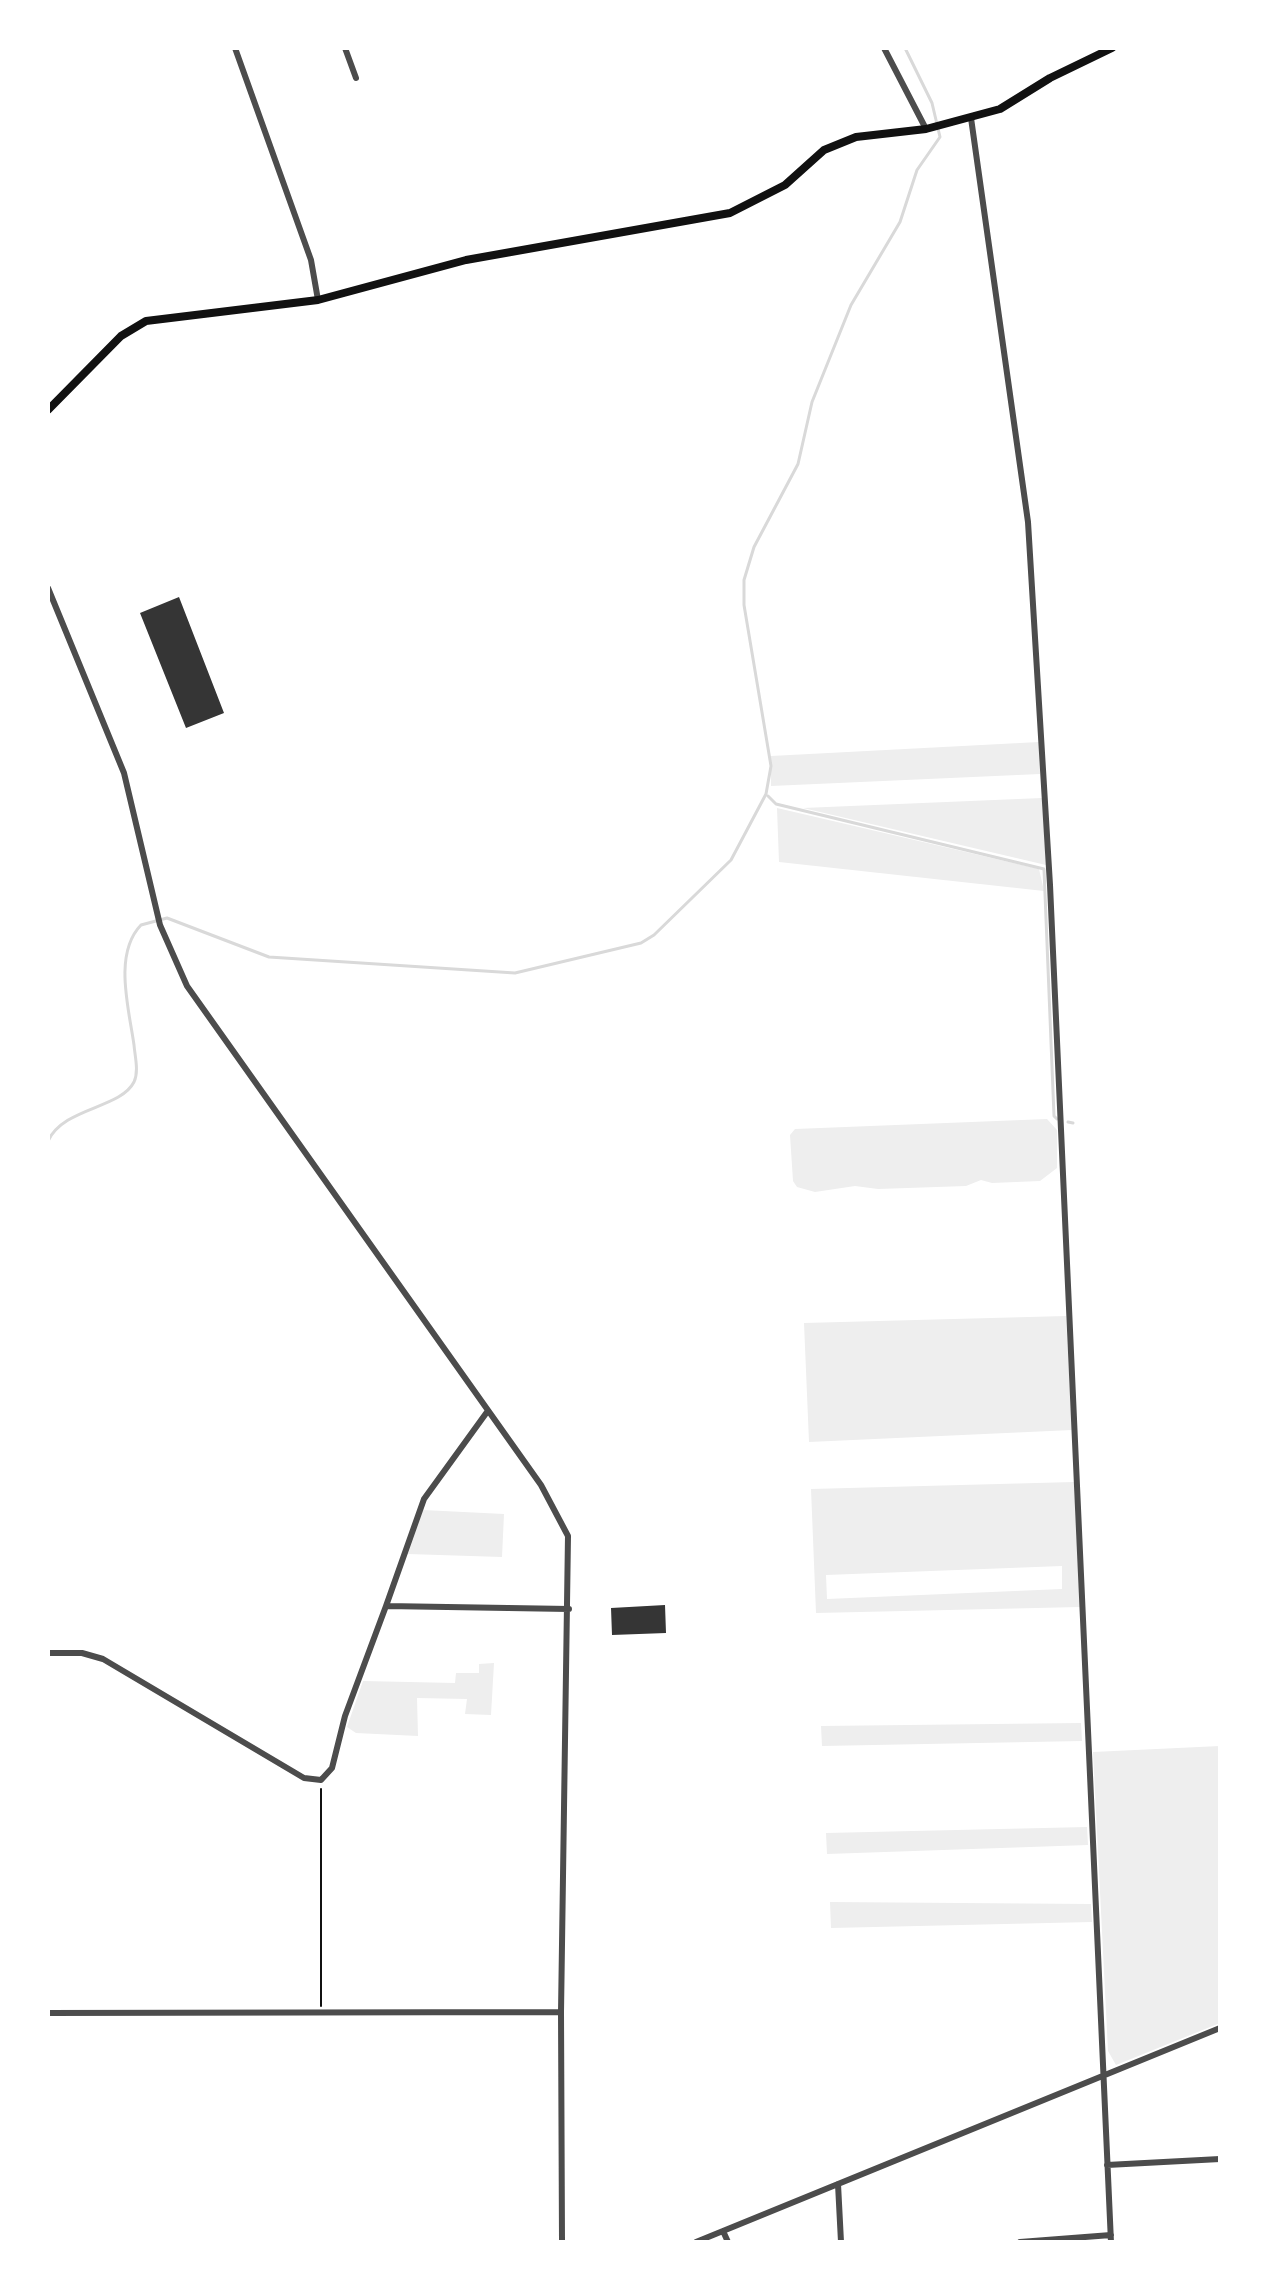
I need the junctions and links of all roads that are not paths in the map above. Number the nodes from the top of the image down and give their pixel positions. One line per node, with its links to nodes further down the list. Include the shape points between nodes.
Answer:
1 (235, 48): 8 (street, via 311,260)
2 (345, 48): 5 (street)
3 (884, 48): 7 (street)
4 (1112, 48): 6 (main road, via 1000,109)
5 (356, 78)
6 (971, 118): 7 (main road); 18 (street, via 1028,522)
7 (926, 129): 8 (main road, via 856,137 824,150 785,185 730,213 466,260)
8 (318, 300): 9 (main road, via 146,321 121,336)
9 (48, 410)
10 (48, 588): 11 (street, via 124,773 160,925 187,986)
11 (487, 1412): 12 (street, via 424,1499); 13 (street, via 565,1527)
12 (386, 1606): 13 (street); 14 (street, via 345,1716 332,1768 318,1780 304,1778 103,1659)
13 (569, 1609): 15 (street)
14 (48, 1653)
15 (561, 2012): 16 (street); 24 (street)
16 (48, 2013)
17 (1220, 2028): 18 (street)
18 (1105, 2075): 20 (street); 21 (street)
19 (1220, 2159): 20 (street)
20 (1107, 2165): 23 (street)
21 (838, 2184): 22 (street); 27 (street)
22 (723, 2231): 25 (street); 26 (street)
23 (1111, 2238): 28 (street)
24 (562, 2242)
25 (696, 2242)
26 (728, 2242)
27 (841, 2242)
28 (1020, 2242)

